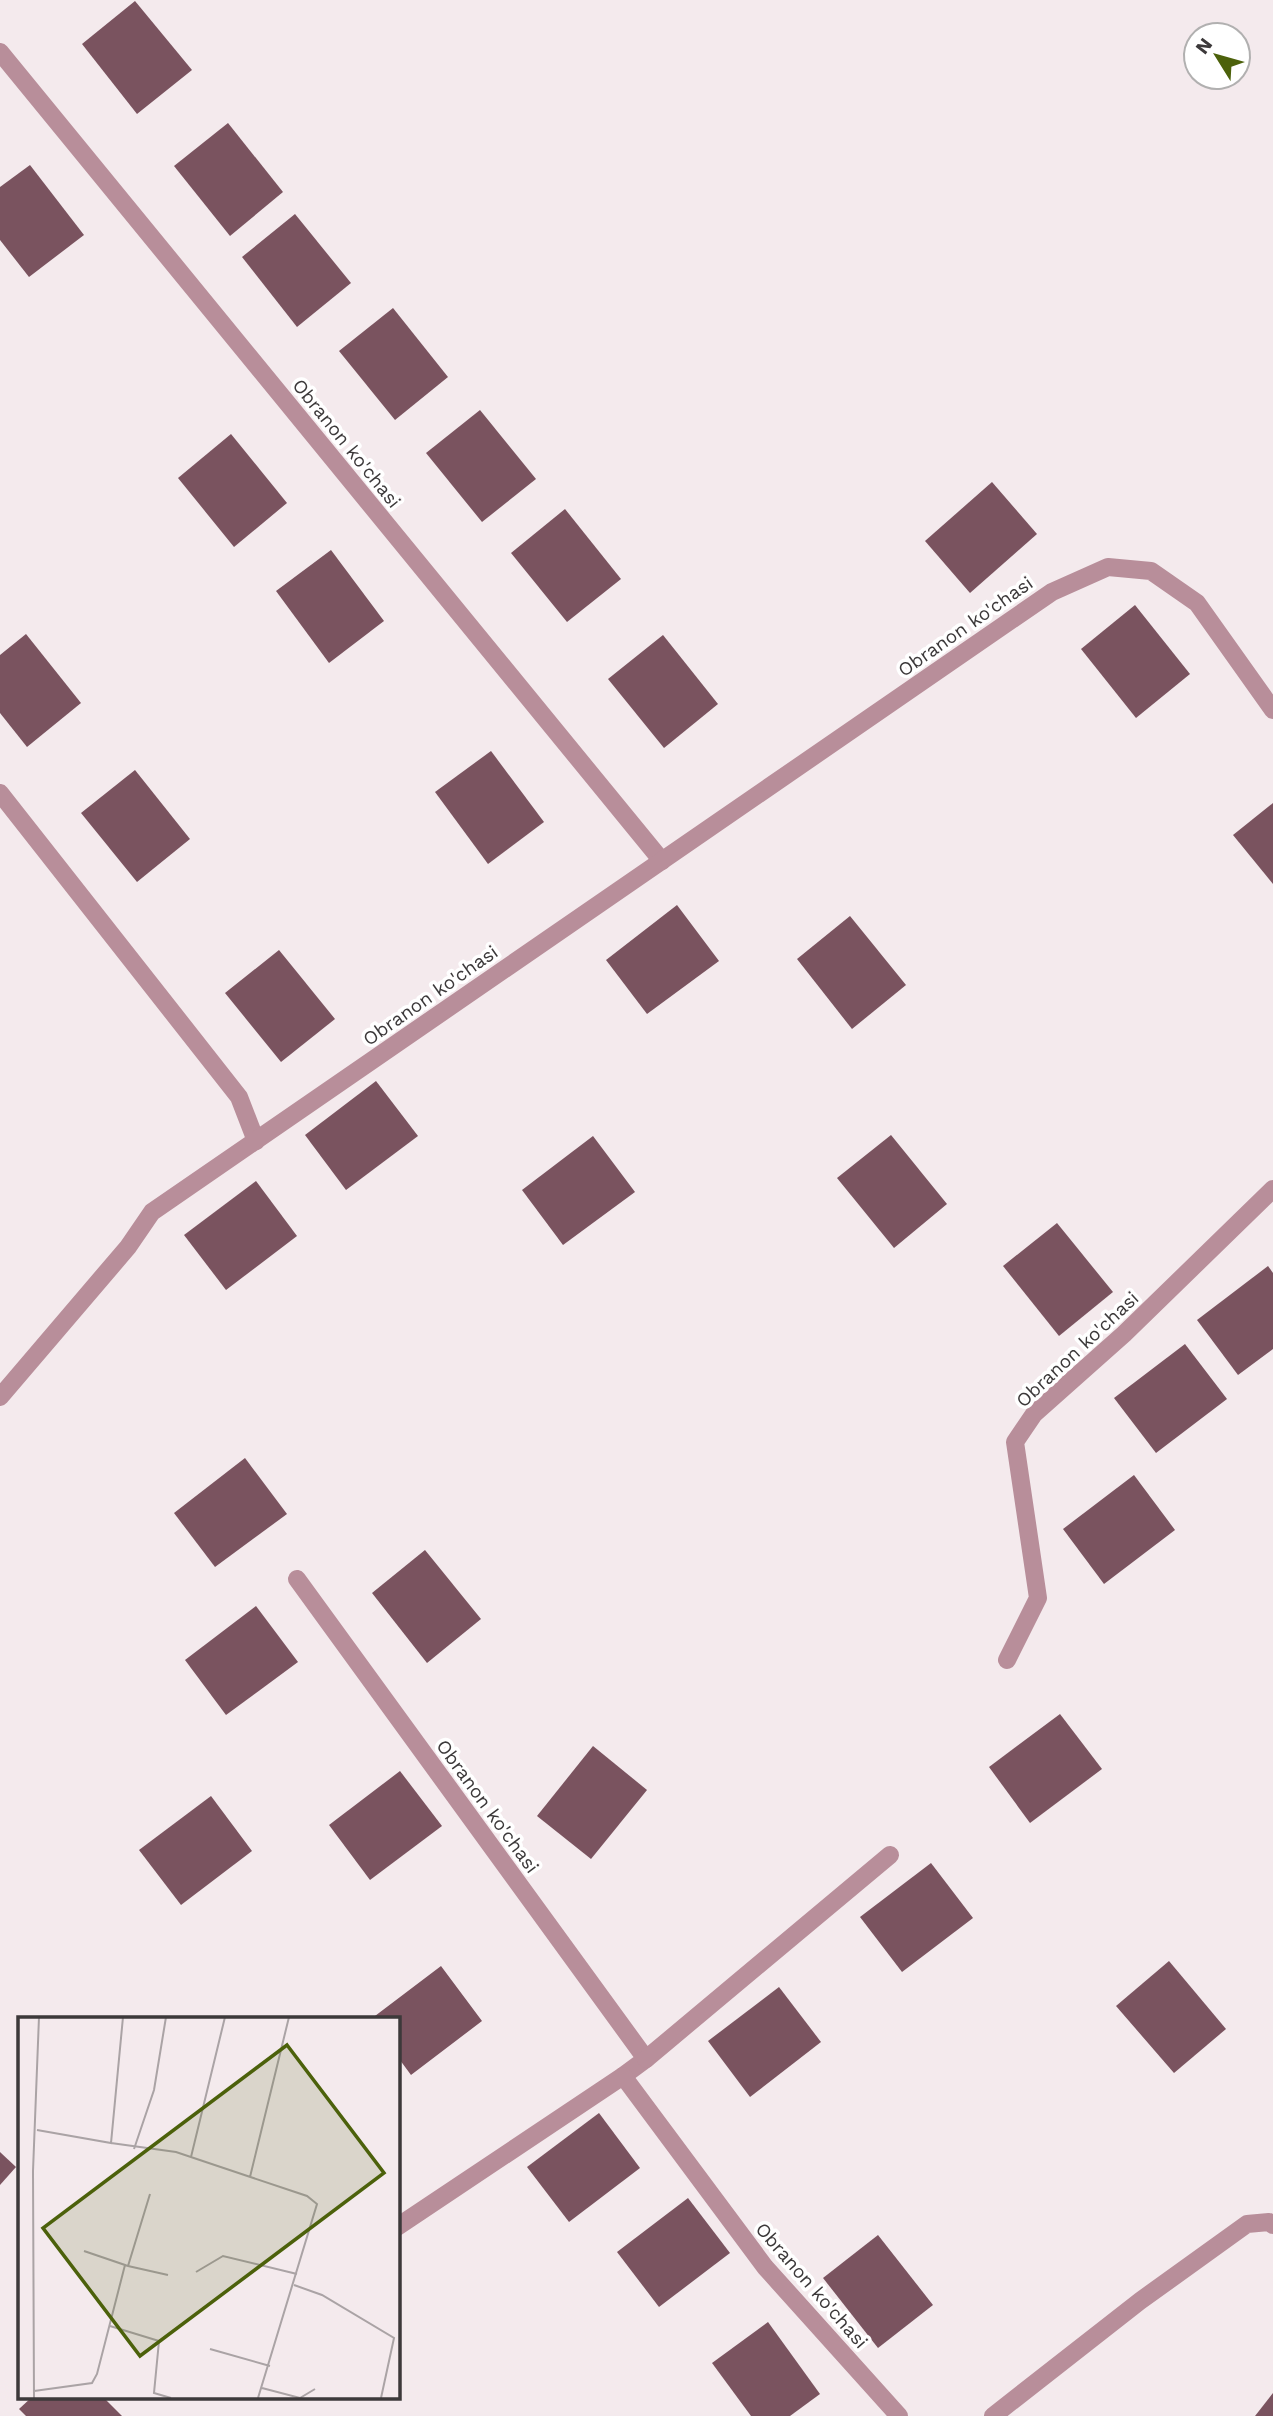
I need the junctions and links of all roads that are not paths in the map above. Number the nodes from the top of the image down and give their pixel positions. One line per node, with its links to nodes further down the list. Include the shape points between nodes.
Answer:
1 (0, 52): 4 (street, Obranon ko'chasi)
2 (1273, 709): 4 (street, Obranon ko'chasi, via 1197,603 1151,570 1108,567 1052,592)
3 (0, 793): 5 (street, via 239,1097)
4 (662, 861): 5 (street, Obranon ko'chasi)
5 (256, 1141): 7 (street, Obranon ko'chasi, via 152,1212 128,1247)
6 (1273, 1189): 9 (street, Obranon ko'chasi, via 1125,1334 1034,1414 1015,1442 1038,1598)
7 (0, 1397)
8 (297, 1579): 11 (street, Obranon ko'chasi)
9 (1007, 1660)
10 (890, 1855): 11 (street)
11 (646, 2059): 12 (street)
12 (623, 2076): 14 (street); 15 (street, Obranon ko'chasi, via 765,2267)
13 (1273, 2225): 16 (street, via 1247,2224)
14 (399, 2226)
15 (899, 2416)
16 (993, 2416)

